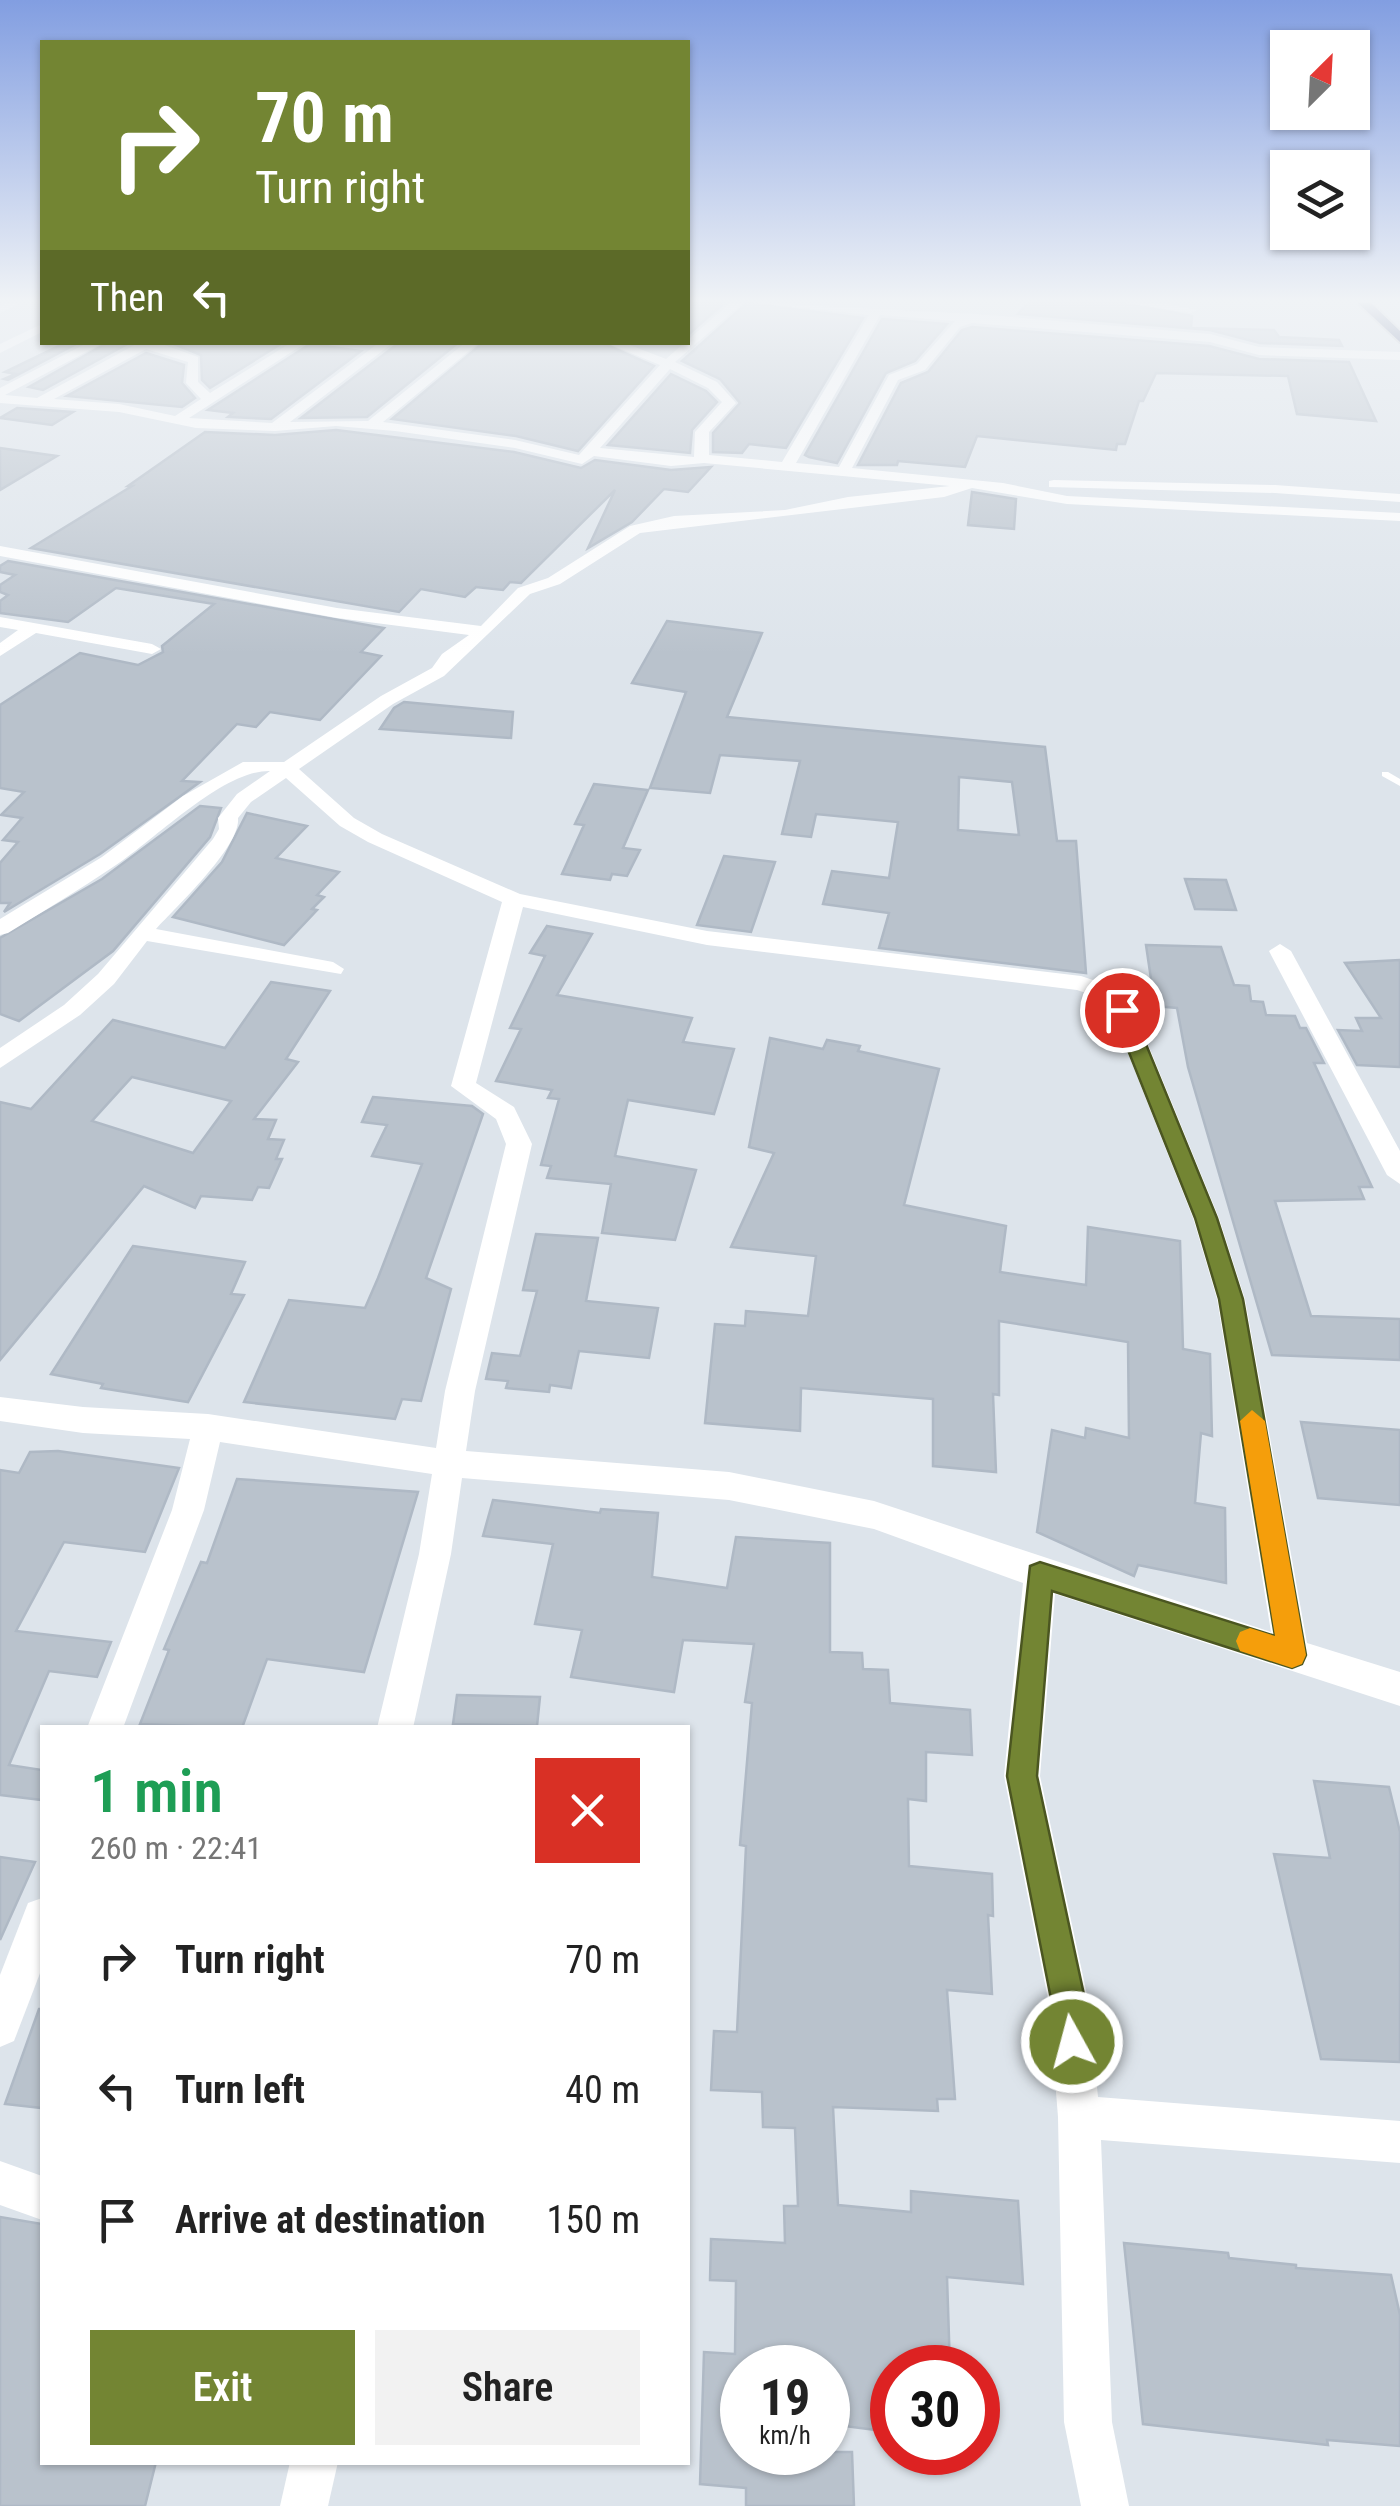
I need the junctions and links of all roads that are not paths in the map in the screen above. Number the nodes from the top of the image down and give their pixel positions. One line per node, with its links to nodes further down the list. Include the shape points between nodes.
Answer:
1 (177, 420): 9 (street)
2 (284, 420): 9 (street)
3 (377, 420): 8 (street)
4 (617, 420): 10 (street)
5 (711, 420): 11 (street, via 701,432)
6 (814, 420): 12 (street)
7 (870, 420): 13 (street)
8 (371, 425): 9 (street); 10 (street, via 582,460)
9 (275, 427)
10 (590, 451): 11 (street, via 671,462)
11 (700, 458): 12 (street)
12 (787, 466): 13 (street)
13 (843, 472): 14 (street)
14 (970, 484): 15 (street); 21 (street, via 944,493 635,529 554,582 524,592)
15 (1003, 487): 16 (street, via 1110,484); 17 (street, via 1067,500)
16 (1400, 498)
17 (1400, 518)
18 (0, 551): 21 (street, via 338,613)
19 (0, 622): 20 (street)
20 (33, 628): 22 (street); 23 (street)
21 (485, 632): 24 (street, via 438,672)
22 (152, 650)
23 (0, 652)
24 (287, 768): 27 (street, via 347,822); 28 (street, via 250,766); 29 (street, via 234,808 222,842)
25 (1385, 774): 26 (lane)
26 (1400, 783)
27 (514, 899): 36 (street, via 463,1086 502,1106 519,1144); 38 (street, via 707,938 1080,984 1115,998 1206,1218 1231,1299)
28 (0, 928)
29 (140, 932): 31 (street); 32 (street, via 106,979)
30 (1280, 950): 33 (street)
31 (333, 969)
32 (0, 1060)
33 (1400, 1175)
34 (0, 1408): 35 (street)
35 (208, 1427): 36 (street); 40 (street, via 188,1510)
36 (447, 1463): 37 (street, via 729,1486 874,1514); 41 (street, via 436,1554)
37 (1040, 1574): 38 (street); 44 (street, via 1022,1776 1069,2004)
38 (1292, 1655): 39 (street)
39 (1400, 1689)
40 (106, 1725)
41 (396, 1725)
42 (40, 1921): 43 (street)
43 (0, 2026)
44 (1079, 2116): 45 (street); 50 (street, via 1088,2422)
45 (1400, 2142)
46 (0, 2183): 47 (street)
47 (40, 2197)
48 (313, 2465): 49 (street)
49 (304, 2506)
50 (1105, 2506)

